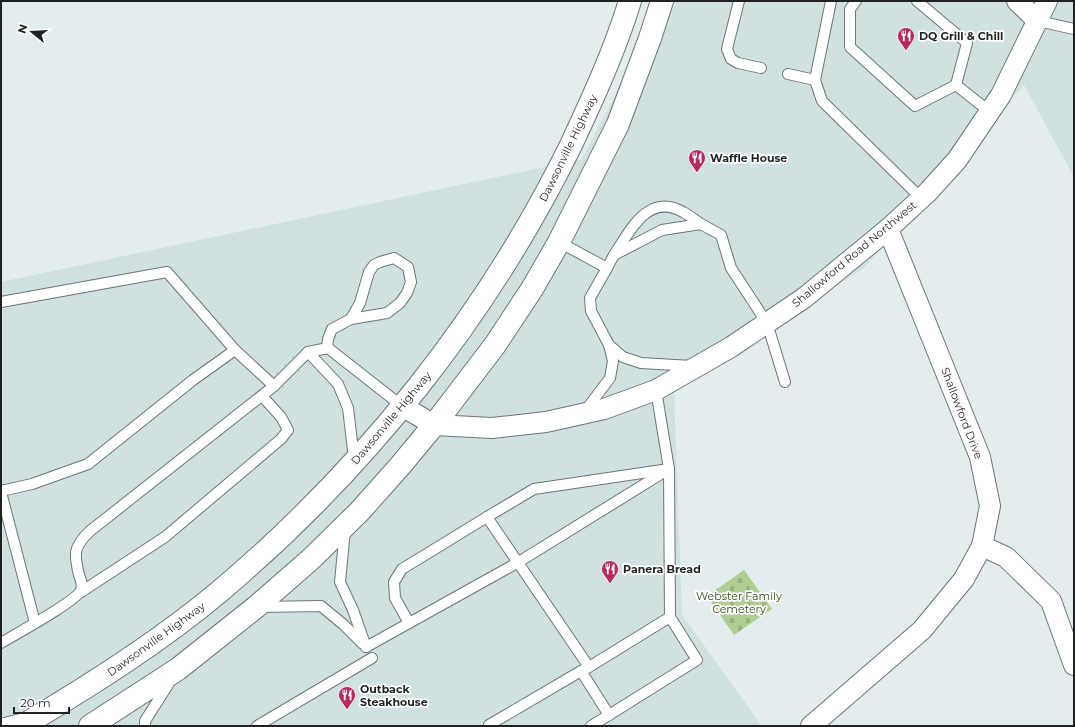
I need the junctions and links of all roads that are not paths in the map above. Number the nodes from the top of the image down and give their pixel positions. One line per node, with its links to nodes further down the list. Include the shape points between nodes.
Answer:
1 (630, 1): 34 (main road, Dawsonville Highway, via 621,30 587,110 550,188 458,336)
2 (662, 1): 19 (main road, via 618,124)
3 (739, 1): 11 (lane, via 727,50 731,59 738,63)
4 (831, 1): 13 (lane)
5 (856, 1): 14 (lane, via 850,9 850,47 914,106)
6 (917, 1): 14 (lane, via 967,43)
7 (1017, 1): 9 (street)
8 (1047, 1): 9 (street, Shallowford Road Northwest)
9 (1038, 21): 10 (lane); 15 (street, Shallowford Road Northwest)
10 (1074, 29)
11 (761, 68)
12 (788, 74): 13 (lane)
13 (815, 80): 16 (lane, via 822,101)
14 (956, 85): 15 (lane)
15 (990, 112): 16 (street, Shallowford Road Northwest, via 957,160)
16 (921, 198): 18 (street, Shallowford Road Northwest)
17 (700, 224): 20 (lane, via 662,230); 20 (lane, via 682,211 664,206 654,208 634,224); 24 (lane, via 721,236 730,268)
18 (888, 229): 24 (street, Shallowford Road Northwest, via 804,298); 42 (street, Shallowford Drive, via 980,457 990,506)
19 (559, 242): 21 (lane); 36 (main road, via 495,345)
20 (614, 255): 21 (lane)
21 (607, 268): 25 (lane, via 590,298 591,311)
22 (1, 302): 27 (lane, via 166,272)
23 (351, 319): 23 (lane, via 387,313 400,302 411,282 408,267 394,258 374,265 369,272 360,303); 26 (lane, via 332,330)
24 (767, 323): 29 (street, Shallowford Road Northwest); 30 (lane)
25 (609, 345): 29 (lane, via 623,357 641,363); 35 (lane, via 613,361 610,378)
26 (327, 348): 28 (lane); 34 (lane)
27 (235, 350): 31 (lane); 39 (lane, via 193,380 88,464 32,484)
28 (308, 352): 31 (lane); 37 (lane, via 338,384 348,408)
29 (698, 366): 32 (street, Shallowford Road Northwest)
30 (785, 382)
31 (274, 386): 33 (lane)
32 (656, 390): 35 (street, Shallowford Road Northwest); 38 (lane)
33 (262, 396): 44 (lane, via 81,540 76,551); 44 (lane, via 288,430 281,439 165,537)
34 (402, 406): 36 (street); 37 (main road, Dawsonville Highway)
35 (583, 414): 36 (street, Shallowford Road Northwest, via 546,422 492,428)
36 (434, 425): 41 (main road)
37 (354, 462): 55 (main road, Dawsonville Highway, via 314,506 217,594 156,641)
38 (669, 469): 40 (lane, via 534,489); 43 (lane); 46 (lane)
39 (1, 491): 47 (lane)
40 (487, 517): 43 (lane); 48 (lane, via 402,569 394,582 395,598)
41 (346, 524): 45 (main road, via 311,559); 50 (lane, via 340,582)
42 (982, 546): 52 (street, via 1006,558 1051,601); 64 (street, Shallowford Drive, via 964,579 922,630)
43 (517, 563): 48 (lane); 54 (lane)
44 (81, 592): 47 (lane)
45 (256, 607): 50 (lane, via 321,606); 53 (main road)
46 (670, 617): 54 (lane); 56 (lane, via 697,660)
47 (35, 623): 49 (lane)
48 (408, 623): 50 (lane)
49 (1, 643)
50 (366, 647)
51 (372, 658): 58 (lane)
52 (1074, 665)
53 (178, 669): 60 (main road); 61 (lane, via 144,721)
54 (585, 669): 56 (lane); 62 (lane)
55 (44, 714): 57 (lane); 59 (main road, Dawsonville Highway)
56 (609, 715): 63 (lane)
57 (1, 724)
58 (260, 725)
59 (22, 726)
60 (90, 726)
61 (145, 726)
62 (490, 726)
63 (591, 726)
64 (811, 726)

